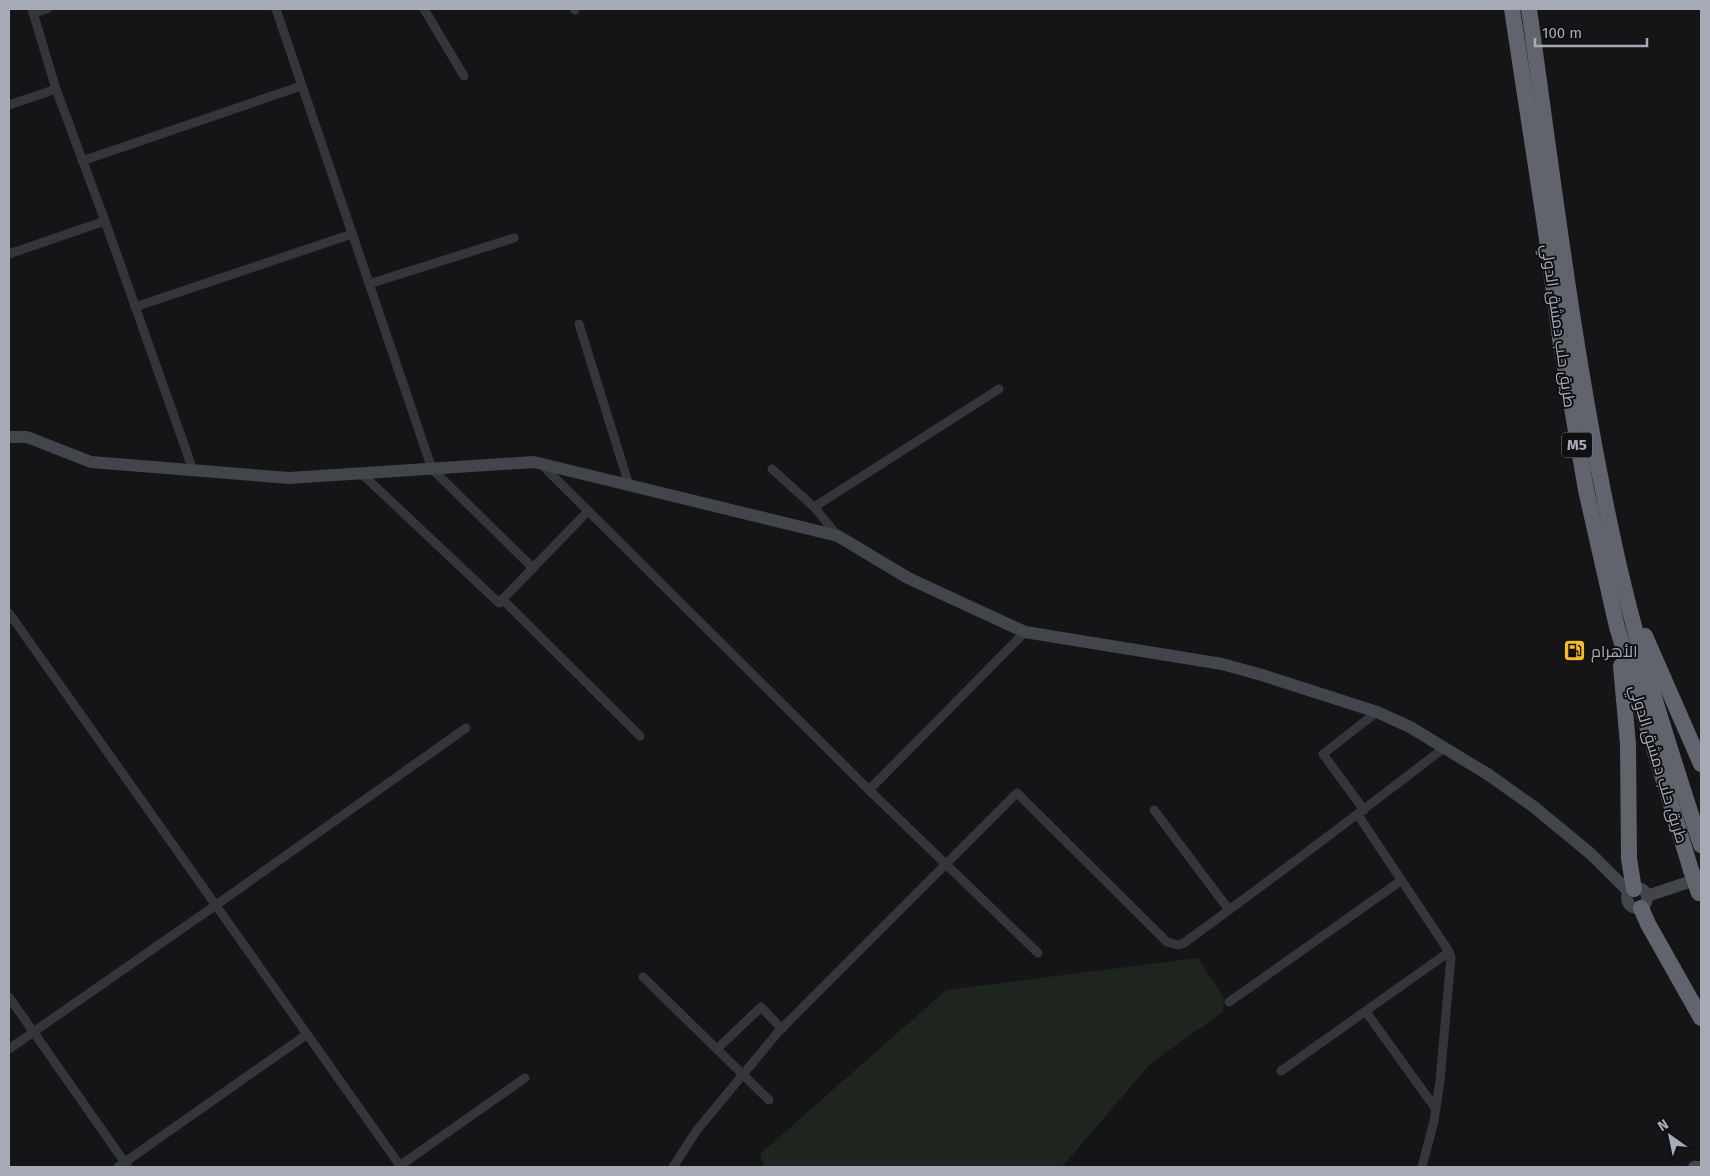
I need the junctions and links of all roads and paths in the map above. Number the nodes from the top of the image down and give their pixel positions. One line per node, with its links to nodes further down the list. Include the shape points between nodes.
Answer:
1 (47, 9): 6 (street)
2 (424, 9): 7 (street)
3 (1512, 9): 34 (highway, طريق حلب دمشق الدولي / M5, via 1576,442)
4 (1529, 9): 31 (highway, طريق حلب دمشق الدولي / M5, via 1575,330)
5 (280, 10): 8 (street)
6 (33, 11): 9 (street)
7 (464, 76)
8 (301, 86): 11 (street); 13 (street)
9 (56, 89): 10 (street); 11 (street)
10 (9, 104)
11 (82, 161): 12 (street)
12 (105, 221): 15 (street); 17 (street)
13 (352, 234): 16 (street); 17 (street)
14 (514, 238): 16 (street)
15 (9, 254)
16 (369, 284): 22 (street)
17 (135, 307): 24 (street)
18 (579, 324): 26 (street)
19 (999, 389): 27 (street)
20 (9, 437): 24 (street, via 27,437 91,462)
21 (540, 464): 22 (street); 26 (street); 28 (street)
22 (432, 469): 25 (street); 30 (street)
23 (772, 469): 27 (street)
24 (193, 470): 25 (street, via 289,478)
25 (361, 474): 32 (street, via 498,603)
26 (629, 485): 29 (street)
27 (814, 507): 29 (street)
28 (588, 511): 30 (street); 41 (street)
29 (838, 536): 35 (street, via 908,578)
30 (533, 568): 32 (street)
31 (1624, 588): 40 (highway); 44 (highway, طريق حلب دمشق الدولي / M5)
32 (502, 599): 38 (street)
33 (9, 613): 49 (street)
34 (1617, 627): 47 (highway, طريق حلب دمشق الدولي / M5); 48 (highway, via 1628,744 1629,859)
35 (1025, 632): 36 (street, via 1222,664); 41 (street)
36 (1377, 712): 39 (street); 43 (street, via 1323,754)
37 (466, 728): 49 (street)
38 (640, 736)
39 (1444, 748): 43 (street); 48 (street, via 1534,806)
40 (1701, 764)
41 (869, 790): 45 (street)
42 (1154, 810): 50 (street)
43 (1361, 812): 46 (street); 50 (street)
44 (1701, 845)
45 (945, 864): 50 (street, via 1017,793 1167,942 1184,943); 51 (street); 58 (street)
46 (1402, 880): 52 (street); 55 (street)
47 (1698, 885): 48 (street)
48 (1638, 896): 57 (highway, via 1648,924)
49 (216, 905): 59 (street); 60 (street)
50 (1229, 910)
51 (1038, 952)
52 (1449, 952): 56 (street); 67 (street, via 1452,964)
53 (643, 977): 62 (street)
54 (9, 997): 59 (street)
55 (1229, 1002)
56 (1366, 1012): 63 (street); 67 (street)
57 (1701, 1018)
58 (782, 1028): 62 (street, via 761,1007); 64 (street)
59 (34, 1032): 61 (street); 68 (street)
60 (306, 1035): 68 (street); 70 (street)
61 (9, 1049)
62 (717, 1049): 64 (street)
63 (1281, 1071)
64 (743, 1074): 66 (street); 69 (street, via 697,1130)
65 (525, 1078): 70 (street)
66 (769, 1100)
67 (1436, 1109): 71 (street)
68 (124, 1166)
69 (676, 1166)
70 (400, 1167)
71 (1422, 1167)
72 (1694, 1167): 73 (street)
73 (1701, 1167)

